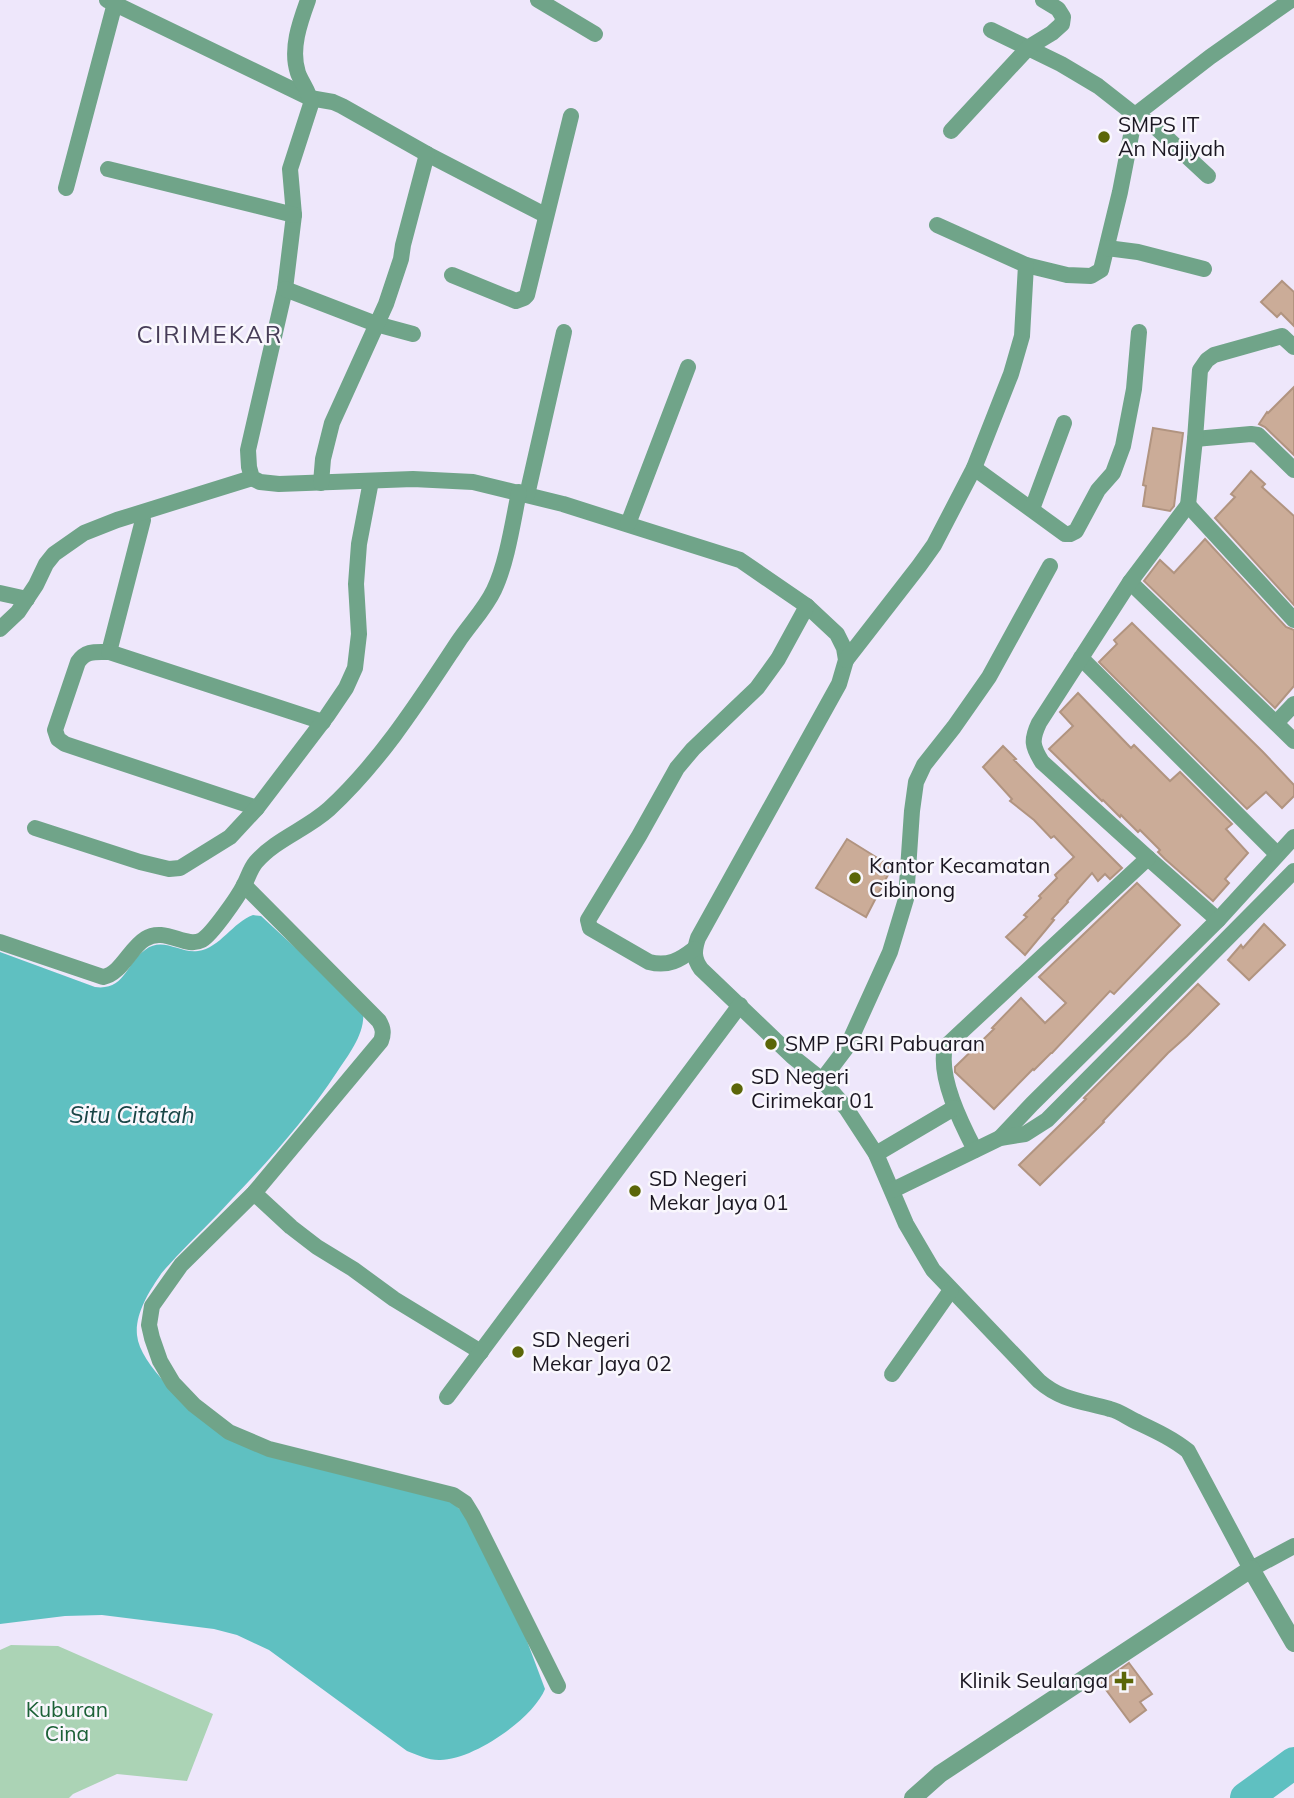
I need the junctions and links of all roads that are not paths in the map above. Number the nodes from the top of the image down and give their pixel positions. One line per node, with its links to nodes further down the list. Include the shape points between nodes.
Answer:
1 (308, 0): 9 (street, via 296,57)
2 (538, 0): 7 (street)
3 (1044, 0): 8 (street, via 1058,9 1062,24)
4 (1291, 0): 10 (street)
5 (111, 2): 9 (street); 16 (street)
6 (991, 30): 8 (street)
7 (595, 34)
8 (1029, 47): 10 (street, via 1098,86); 12 (street)
9 (310, 98): 13 (street, via 333,102); 17 (street, via 290,169)
10 (1135, 115): 15 (street, via 1152,124); 20 (street)
11 (571, 116): 18 (street)
12 (951, 131)
13 (427, 154): 18 (street); 25 (street, via 398,271)
14 (108, 169): 17 (street)
15 (1208, 176)
16 (66, 188)
17 (294, 215): 24 (street)
18 (545, 215): 23 (street, via 524,298 516,301)
19 (937, 225): 21 (street)
20 (1107, 248): 21 (street, via 1101,270 1091,276); 22 (street)
21 (1026, 265): 33 (street, via 1022,336)
22 (1204, 269)
23 (452, 275)
24 (285, 289): 25 (street); 35 (street, via 251,430 248,461)
25 (376, 324): 28 (street); 37 (street, via 332,423)
26 (564, 332): 38 (street)
27 (1139, 332): 40 (street, via 1127,429 1113,473 1070,534)
28 (413, 334)
29 (1294, 347): 32 (street, via 1282,336 1206,360 1200,370)
30 (688, 368): 42 (street)
31 (1064, 423): 40 (street)
32 (1195, 439): 34 (street, via 1258,435); 39 (street)
33 (974, 468): 40 (street); 52 (street, via 934,545)
34 (1294, 470)
35 (252, 478): 37 (street, via 279,484); 46 (street, via 84,533 54,554)
36 (371, 481): 37 (street); 38 (street, via 441,479); 54 (street, via 356,584 358,655 346,688)
37 (321, 483)
38 (523, 493): 42 (street); 63 (street, via 495,589 416,706 366,772 327,811 261,857)
39 (1188, 505): 44 (street); 48 (street)
40 (1032, 509)
41 (143, 520): 50 (street)
42 (628, 524): 47 (street, via 740,560)
43 (1051, 566): 68 (street, via 989,677 916,782 906,899 890,952 847,1047)
44 (1130, 582): 51 (street); 55 (street)
45 (0, 593): 46 (street)
46 (27, 599): 49 (street)
47 (807, 606): 52 (street, via 837,634); 66 (street, via 757,688 677,768 588,920 590,928 649,962 673,962)
48 (1294, 620)
49 (0, 629)
50 (109, 652): 54 (street); 57 (street, via 82,655 55,730 58,739)
51 (1081, 657): 60 (street); 61 (street, via 1040,723 1033,745 1042,762)
52 (846, 660): 66 (street, via 839,684)
53 (1294, 704): 55 (street)
54 (323, 722): 57 (street)
55 (1276, 723): 56 (street)
56 (1294, 741)
57 (257, 808): 58 (street, via 230,837 175,869)
58 (35, 828)
59 (1294, 837): 60 (street)
60 (1277, 854): 64 (street)
61 (1149, 858): 64 (street); 69 (street, via 945,1047 943,1064)
62 (1294, 871): 70 (street, via 1047,1120 1025,1134)
63 (244, 885): 65 (street, via 201,940 153,935 111,976 96,976); 74 (street, via 383,1028 381,1041)
64 (1218, 920): 70 (street)
65 (0, 942)
66 (694, 949): 67 (street, via 701,969)
67 (740, 1004): 68 (street); 76 (street)
68 (822, 1080): 72 (street)
69 (954, 1108): 71 (street); 72 (street)
70 (1000, 1138): 71 (street)
71 (975, 1150): 73 (street)
72 (876, 1154): 73 (street)
73 (892, 1190): 75 (street, via 918,1245)
74 (254, 1193): 76 (street, via 328,1255); 82 (street, via 181,1265 152,1306 149,1325 163,1368 194,1405 251,1443 453,1495 465,1503)
75 (951, 1290): 77 (street); 80 (street, via 1051,1391 1113,1409 1188,1451)
76 (481, 1352): 78 (street)
77 (892, 1374)
78 (447, 1397)
79 (1294, 1546): 80 (street)
80 (1251, 1569): 81 (street); 83 (street, via 940,1774)
81 (1294, 1643)
82 (558, 1686)
83 (913, 1798)

